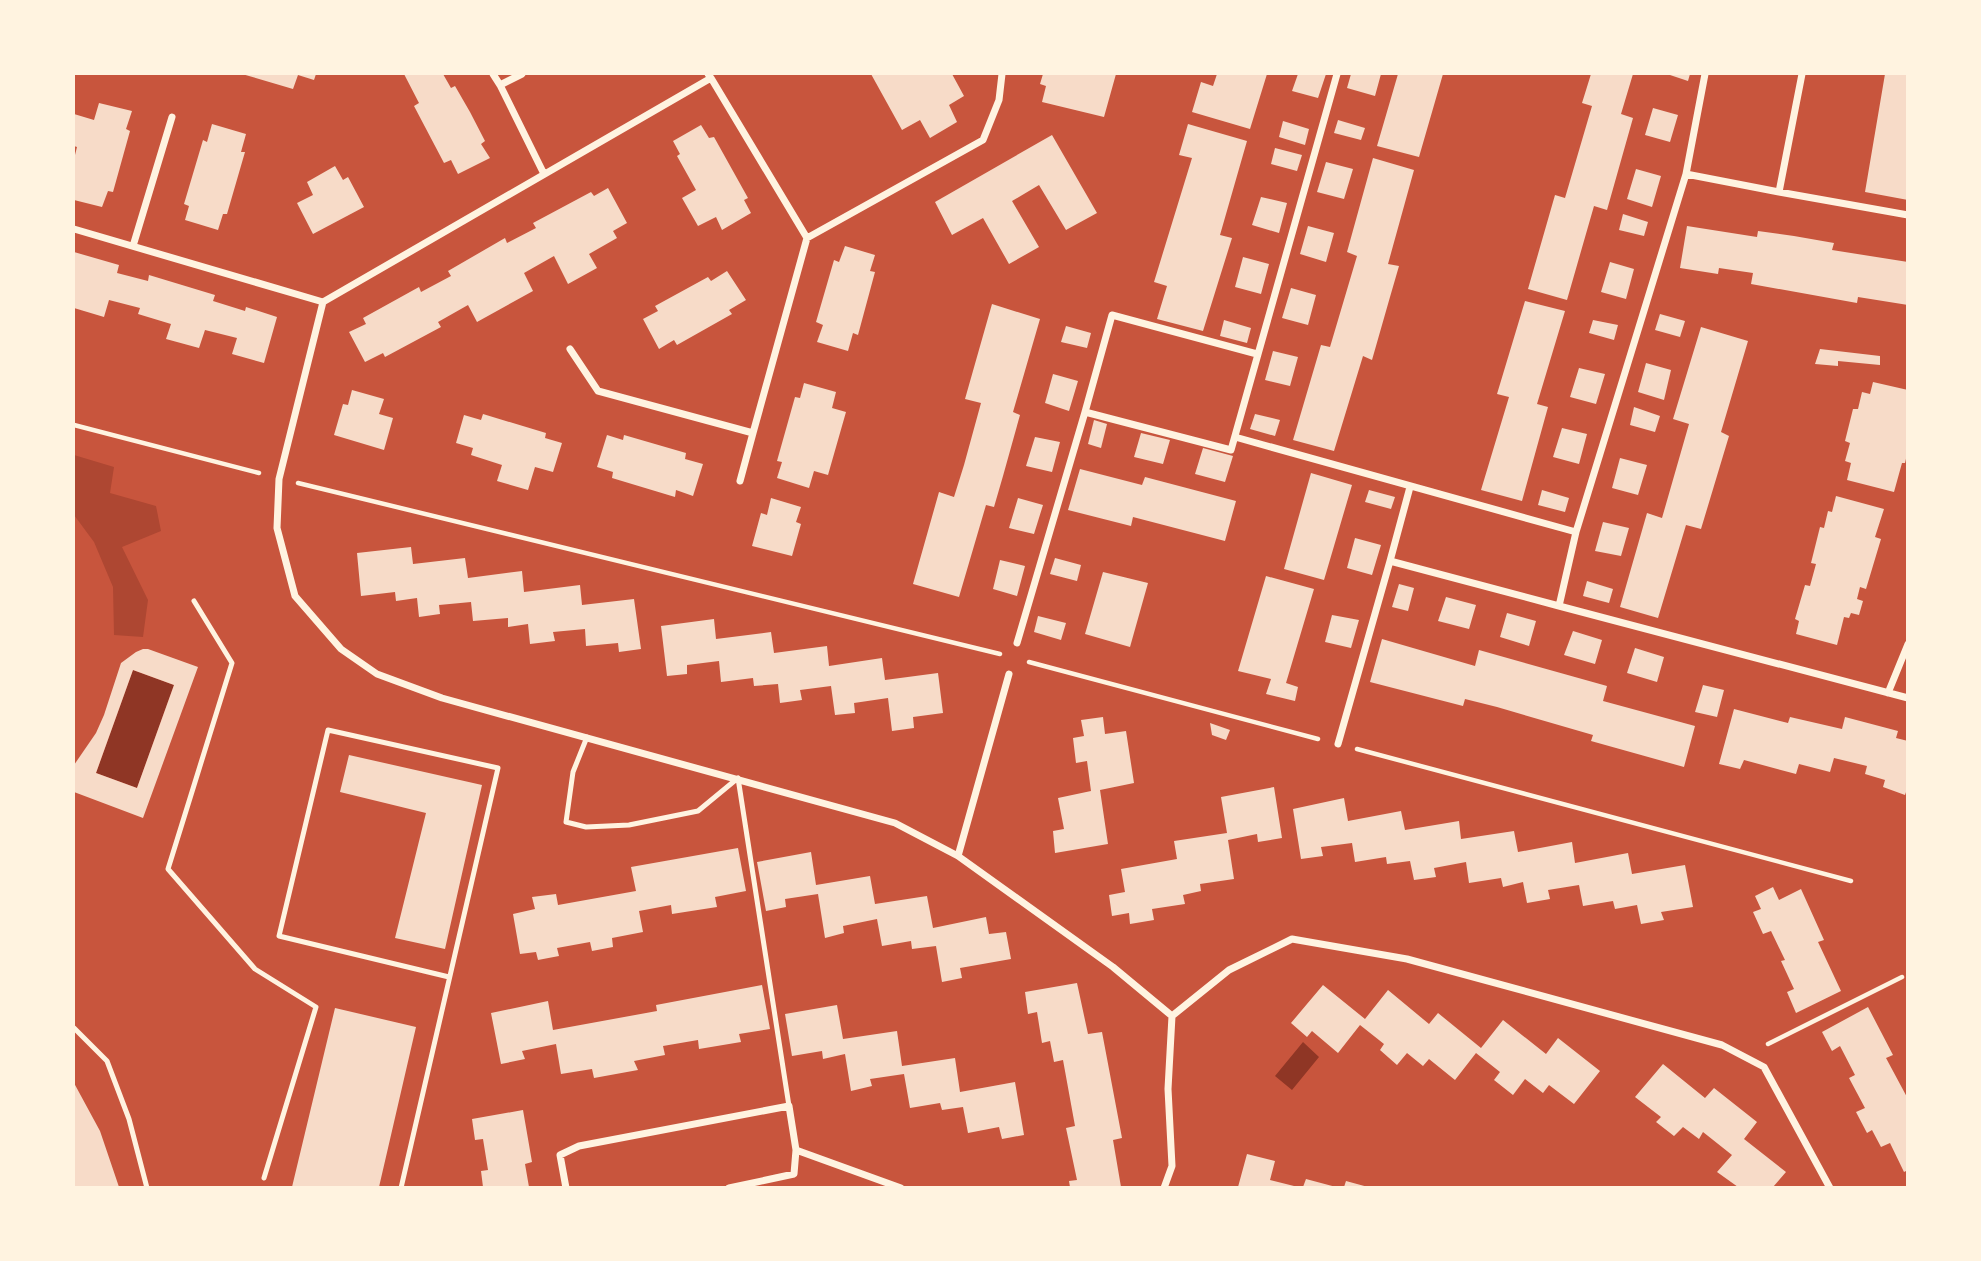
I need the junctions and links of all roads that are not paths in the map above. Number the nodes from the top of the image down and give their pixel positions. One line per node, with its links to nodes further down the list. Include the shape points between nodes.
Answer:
1 (494, 74): 8 (street)
2 (522, 74): 8 (street)
3 (1002, 74): 15 (street, via 999,100 984,140)
4 (1337, 74): 19 (street)
5 (1705, 74): 11 (street)
6 (1802, 74): 12 (street)
7 (710, 76): 10 (street); 15 (street)
8 (500, 85): 10 (street)
9 (172, 117): 16 (street)
10 (544, 174): 17 (street)
11 (1686, 174): 12 (street); 25 (street)
12 (1779, 192): 13 (street)
13 (1908, 215)
14 (74, 229): 16 (street)
15 (807, 238): 21 (street)
16 (134, 246): 17 (street)
17 (323, 302): 34 (street, via 279,479 277,528 295,596 341,649 377,674 442,698)
18 (570, 349): 21 (street, via 598,391)
19 (1257, 354): 20 (street, via 1112,315); 22 (street)
20 (1086, 412): 22 (street, via 1231,450); 29 (street)
21 (753, 433): 23 (street)
22 (1235, 437): 24 (street)
23 (740, 481)
24 (1410, 487): 25 (street); 26 (street)
25 (1576, 532): 28 (street)
26 (1390, 561): 28 (street); 35 (street)
27 (194, 601): 43 (lane, via 232,663 168,869 255,969 317,1007)
28 (1559, 606): 32 (street)
29 (1017, 643)
30 (1908, 644): 32 (street)
31 (1009, 674): 37 (street)
32 (1888, 693): 33 (street)
33 (1908, 698)
34 (587, 737): 36 (street); 36 (lane, via 573,772 566,822 586,827 629,825 698,811)
35 (1338, 744)
36 (738, 779): 37 (street, via 895,823); 41 (lane)
37 (958, 856): 39 (street, via 1113,967)
38 (449, 978): 38 (lane, via 498,768 328,730 279,936); 45 (lane)
39 (1172, 1016): 49 (street, via 1168,1089 1172,1166); 50 (street, via 1229,970 1292,939 1407,959 1722,1045 1764,1067)
40 (74, 1028): 44 (lane, via 107,1061)
41 (789, 1106): 42 (street); 46 (street, via 579,1146 559,1155)
42 (796, 1150): 47 (street, via 794,1174); 48 (street)
43 (264, 1178)
44 (148, 1188)
45 (401, 1188)
46 (566, 1188)
47 (729, 1188)
48 (901, 1188)
49 (1164, 1188)
50 (1830, 1188)

